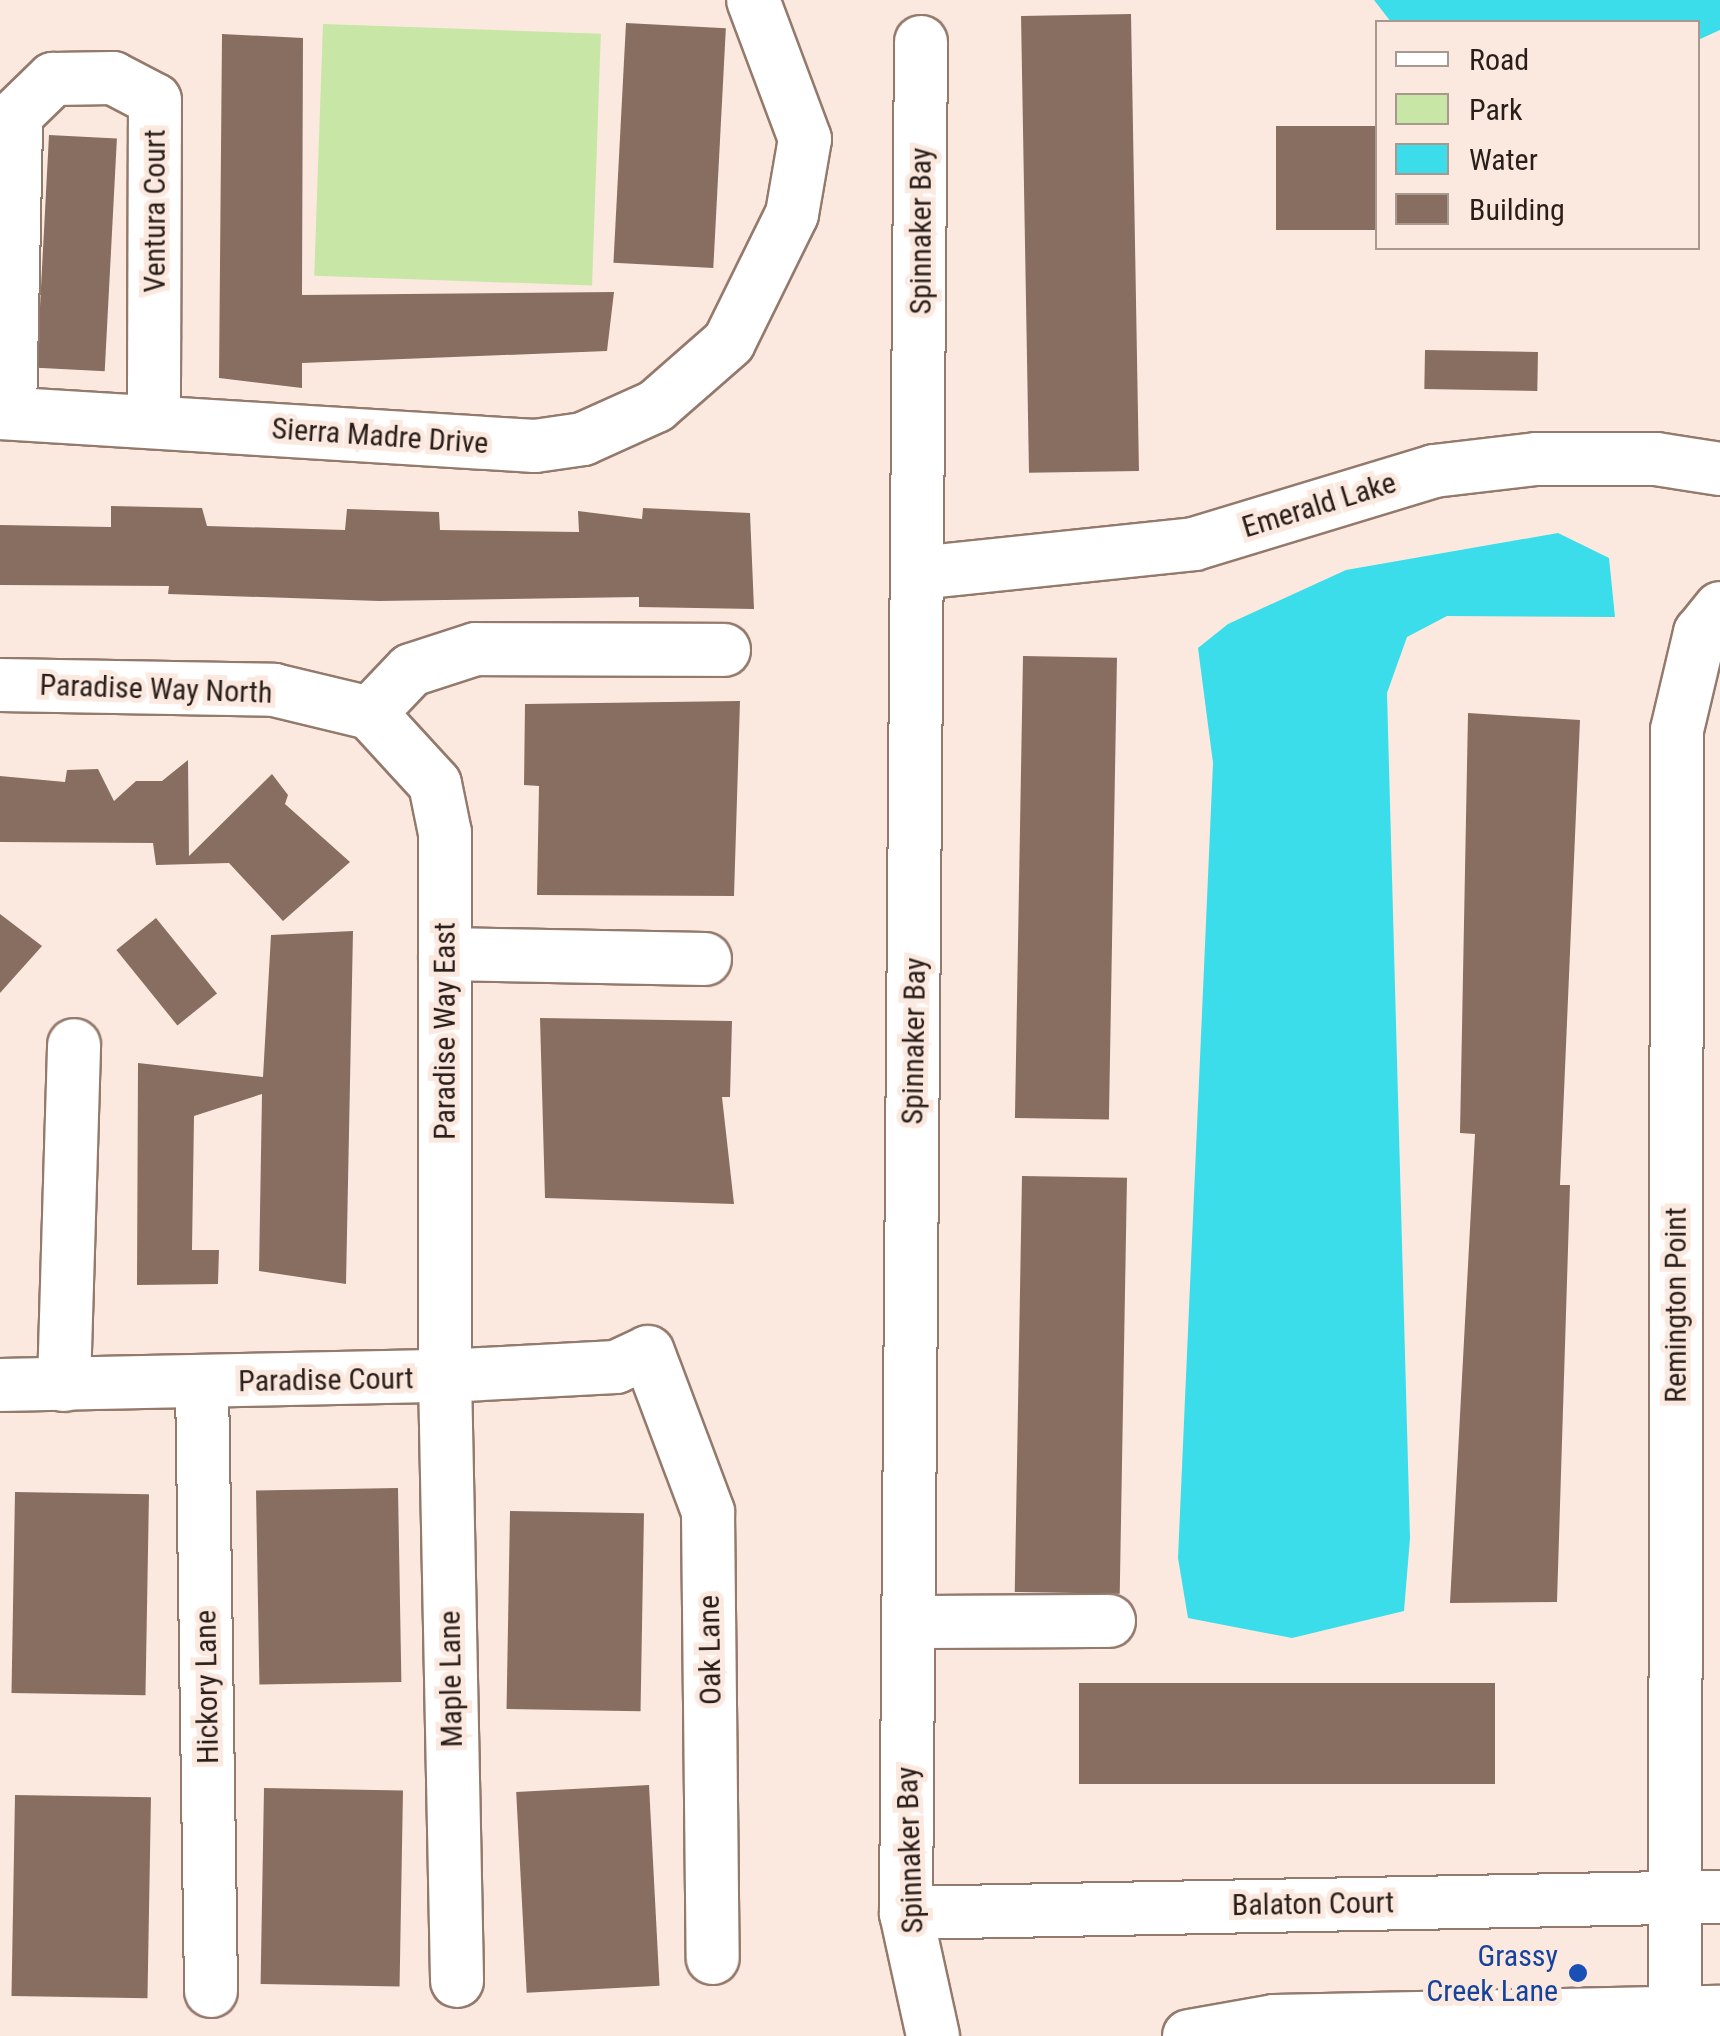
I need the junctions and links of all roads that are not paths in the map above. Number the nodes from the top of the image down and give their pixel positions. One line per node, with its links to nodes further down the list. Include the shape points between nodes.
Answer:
1 (752, 0): 4 (street, Sierra Madre Drive, via 805,139 792,214 730,342 656,406 582,439 534,446)
2 (921, 42): 6 (street, Spinnaker Bay)
3 (5, 413): 4 (street, Sierra Madre Drive); 4 (street, Ventura Court, via 16,115 53,79 113,78 154,100)
4 (154, 419)
5 (1720, 469): 6 (street, Emerald Lake, via 1656,459 1536,459 1451,469 1318,501 1194,544)
6 (919, 573): 22 (street, Spinnaker Bay)
7 (1720, 608): 14 (street, Remington Point, via 1700,633 1677,730)
8 (724, 650): 10 (street, via 476,648 412,670)
9 (0, 685): 10 (street, Paradise Way North, via 274,690)
10 (370, 713): 11 (street, Paradise Way East, via 435,784 445,832)
11 (445, 954): 12 (street); 17 (street, Paradise Way East)
12 (706, 959)
13 (74, 1045): 20 (street)
14 (1698, 1253): 16 (street, Remington Point)
15 (648, 1352): 17 (street, Paradise Court, via 616,1367); 25 (street, Oak Lane, via 708,1512)
16 (1698, 1358): 23 (street, Remington Point)
17 (444, 1376): 18 (street, Paradise Court); 26 (street, Maple Lane)
18 (202, 1382): 20 (street, Paradise Court); 27 (street, Hickory Lane)
19 (0, 1385): 20 (street, Paradise Court)
20 (64, 1385)
21 (1109, 1621): 22 (street)
22 (908, 1622): 24 (street, Spinnaker Bay)
23 (1698, 1897): 24 (street, Balaton Court); 28 (street, Remington Point)
24 (906, 1913): 29 (street, Spinnaker Bay)
25 (714, 1958)
26 (458, 1981)
27 (212, 1991)
28 (1698, 2012): 30 (street, via 1274,2022)
29 (932, 2036)
30 (1190, 2036)

